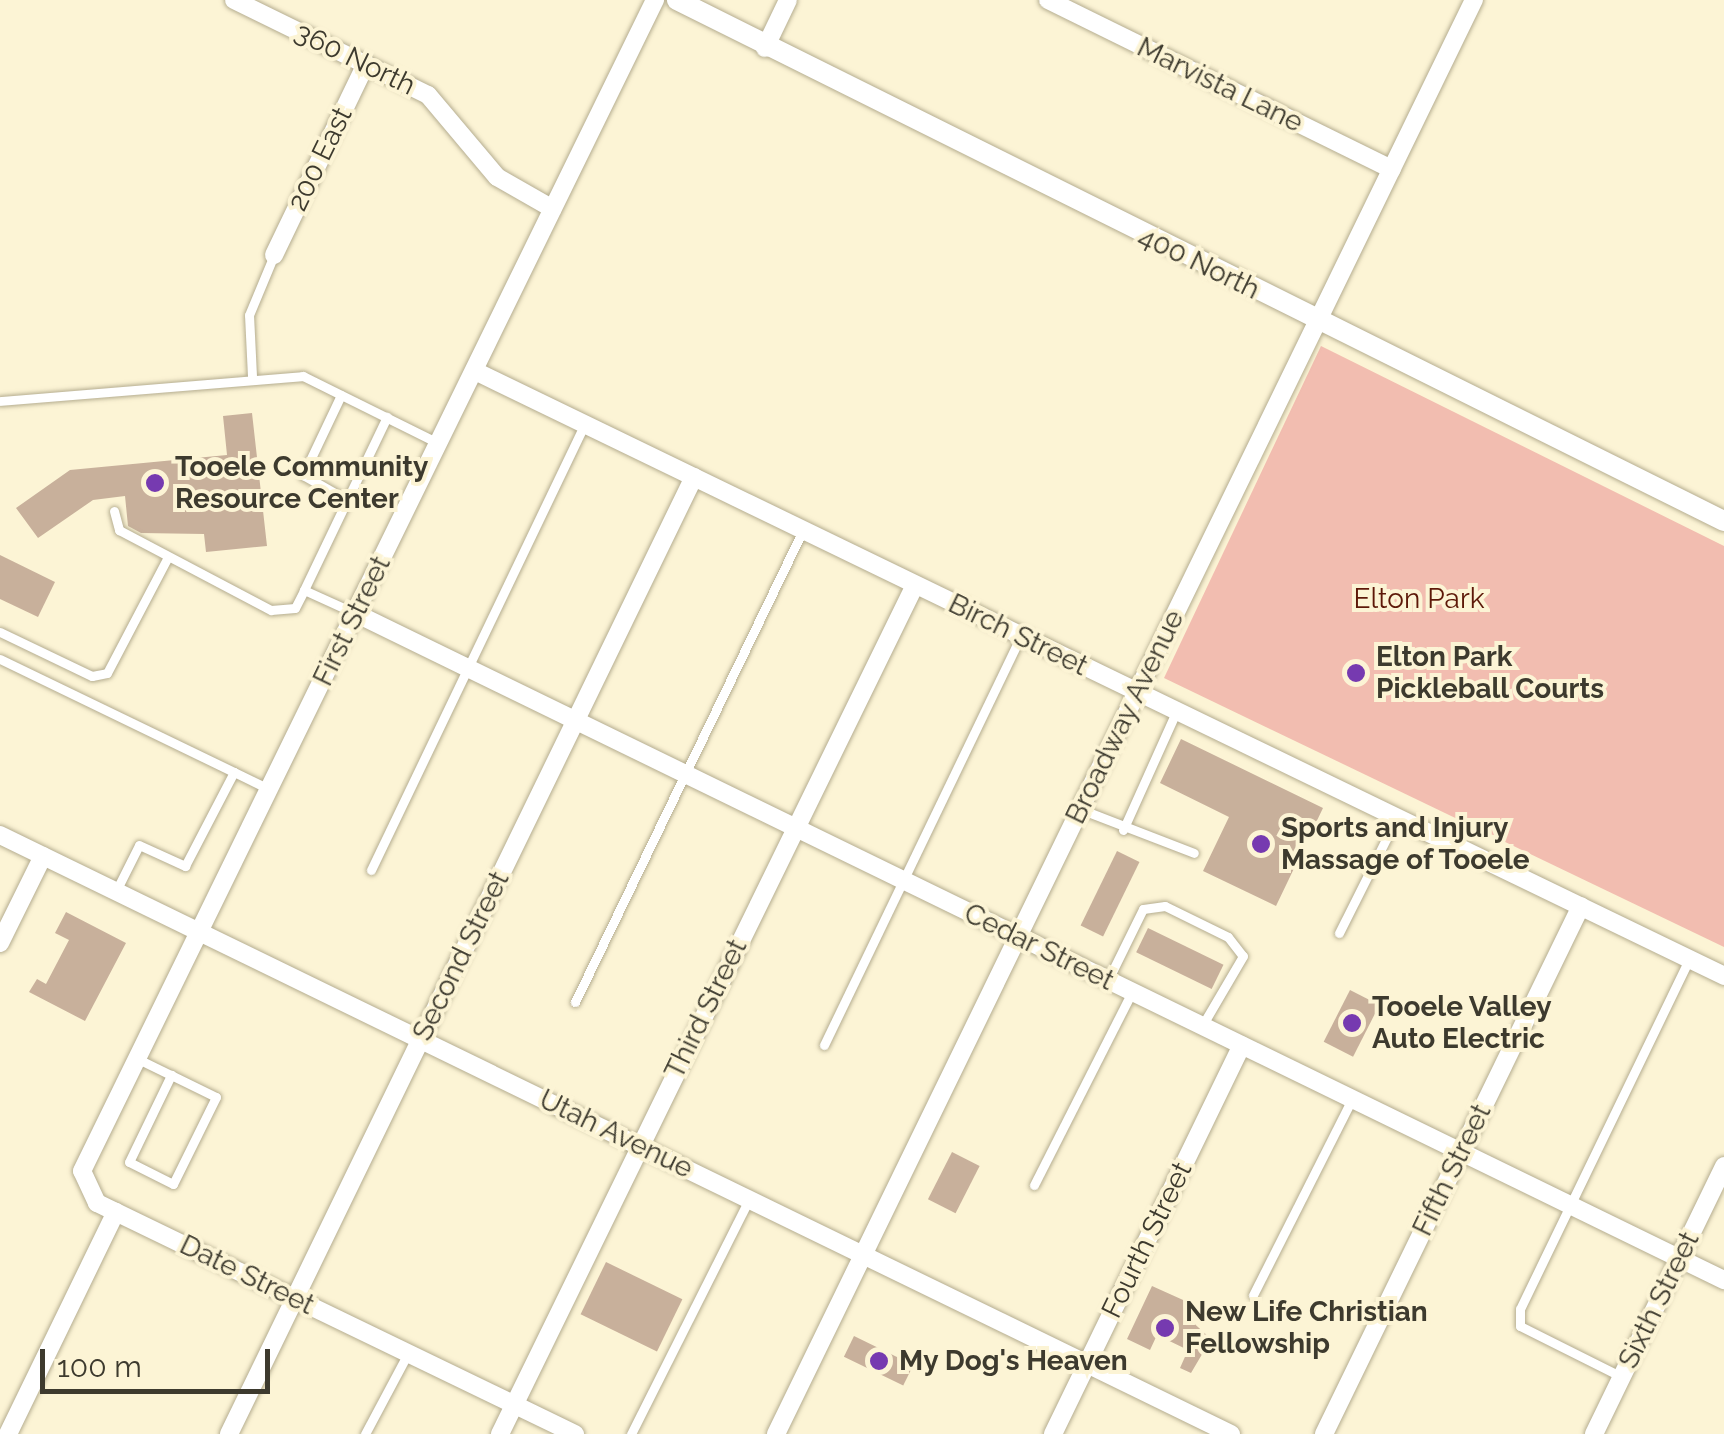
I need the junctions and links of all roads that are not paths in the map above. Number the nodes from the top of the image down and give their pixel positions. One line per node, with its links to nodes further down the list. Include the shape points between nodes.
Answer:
1 (234, 0): 8 (street, 360 North)
2 (655, 0): 10 (street, First Street)
3 (677, 0): 7 (street, 400 North)
4 (788, 0): 7 (street)
5 (1048, 0): 9 (street, Marvista Lane)
6 (1474, 0): 9 (street, Broadway Avenue)
7 (765, 48): 12 (street, 400 North)
8 (366, 64): 10 (street, 360 North, via 428,95 496,177); 11 (street, 200 East)
9 (1392, 170): 12 (street, Broadway Avenue)
10 (554, 209): 13 (street, First Street)
11 (274, 255): 14 (lane, via 249,315)
12 (1318, 321): 23 (street, 400 North); 33 (street, Broadway Avenue)
13 (475, 371): 18 (street, Birch Street); 19 (street, First Street)
14 (252, 376): 15 (lane, via 303,376); 16 (lane)
15 (341, 394): 17 (lane); 21 (lane, via 302,475)
16 (0, 401)
17 (387, 418): 19 (lane); 21 (lane)
18 (585, 424): 20 (street, Birch Street); 32 (lane)
19 (438, 442): 28 (street, First Street)
20 (694, 477): 24 (street, Birch Street); 35 (street, Second Street)
21 (347, 500): 27 (lane)
22 (114, 511): 25 (lane, via 119,530)
23 (1724, 521)
24 (804, 530): 26 (street, Birch Street); 37 (lane)
25 (168, 557): 27 (lane, via 270,610 295,608); 29 (lane, via 108,673 92,676)
26 (915, 584): 30 (street, Birch Street); 41 (street, Third Street)
27 (304, 590): 28 (lane)
28 (355, 614): 32 (street, Cedar Street); 38 (street, First Street)
29 (0, 632)
30 (1021, 636): 33 (street, Birch Street); 47 (lane)
31 (0, 659): 36 (lane)
32 (466, 668): 35 (street, Cedar Street); 46 (lane)
33 (1137, 692): 34 (street, Birch Street); 39 (street, Broadway Avenue)
34 (1177, 710): 40 (street, Birch Street); 42 (lane)
35 (576, 721): 37 (street, Cedar Street); 60 (street, Second Street)
36 (234, 772): 38 (lane); 48 (lane, via 185,866 139,844)
37 (686, 775): 41 (street, Cedar Street); 58 (lane)
38 (270, 789): 50 (street, First Street)
39 (1080, 809): 42 (lane); 52 (street, Broadway Avenue)
40 (1397, 817): 49 (street, Birch Street); 51 (lane)
41 (794, 828): 47 (street, Cedar Street); 66 (street, Third Street)
42 (1123, 830): 44 (lane)
43 (0, 835): 45 (street, Utah Avenue)
44 (1194, 853)
45 (43, 856): 48 (street, Utah Avenue); 53 (street)
46 (371, 870)
47 (904, 881): 52 (street, Cedar Street); 61 (lane)
48 (116, 891): 50 (street, Utah Avenue)
49 (1581, 906): 54 (street, Birch Street); 67 (street, Fifth Street)
50 (200, 932): 60 (street, Utah Avenue); 63 (street, First Street)
51 (1340, 933)
52 (1018, 936): 56 (street, Cedar Street); 74 (street, Broadway Avenue)
53 (0, 943)
54 (1689, 959): 55 (street, Birch Street); 72 (lane)
55 (1724, 976)
56 (1108, 980): 57 (street, Cedar Street); 59 (lane, via 1143,909 1164,906 1228,936 1242,956)
57 (1132, 992): 59 (street, Cedar Street); 69 (lane)
58 (575, 1002)
59 (1202, 1026): 62 (street, Cedar Street)
60 (421, 1039): 66 (street, Utah Avenue); 78 (street, Second Street)
61 (824, 1044)
62 (1242, 1045): 65 (street, Cedar Street); 80 (street, Fourth Street)
63 (136, 1058): 64 (lane); 70 (street, First Street, via 82,1171)
64 (171, 1074): 64 (lane, via 216,1097 173,1184 129,1162)
65 (1352, 1099): 67 (street, Cedar Street); 77 (lane)
66 (640, 1146): 71 (street, Utah Avenue); 82 (street, Third Street)
67 (1461, 1152): 72 (street, Cedar Street); 92 (street, Fifth Street)
68 (1724, 1166): 75 (street, Sixth Street)
69 (1034, 1186)
70 (86, 1188): 73 (street, Date Street)
71 (749, 1199): 74 (street, Utah Avenue); 88 (lane)
72 (1568, 1204): 75 (street, Cedar Street); 81 (lane, via 1520,1326)
73 (116, 1212): 78 (street, Date Street); 83 (street)
74 (863, 1255): 80 (street, Utah Avenue); 89 (street, Broadway Avenue)
75 (1679, 1258): 76 (street, Cedar Street); 81 (street, Sixth Street)
76 (1724, 1280)
77 (1253, 1294)
78 (295, 1298): 79 (street, Date Street); 84 (street, Second Street)
79 (408, 1354): 82 (street, Date Street); 85 (lane)
80 (1087, 1364): 90 (street, Fourth Street); 91 (street, Utah Avenue)
81 (1622, 1377): 93 (street, Sixth Street)
82 (514, 1405): 86 (street, Third Street); 87 (street, Date Street)
83 (8, 1434)
84 (229, 1434)
85 (366, 1434)
86 (500, 1434)
87 (575, 1434)
88 (632, 1434)
89 (776, 1434)
90 (1052, 1434)
91 (1231, 1434)
92 (1324, 1434)
93 (1594, 1434)

